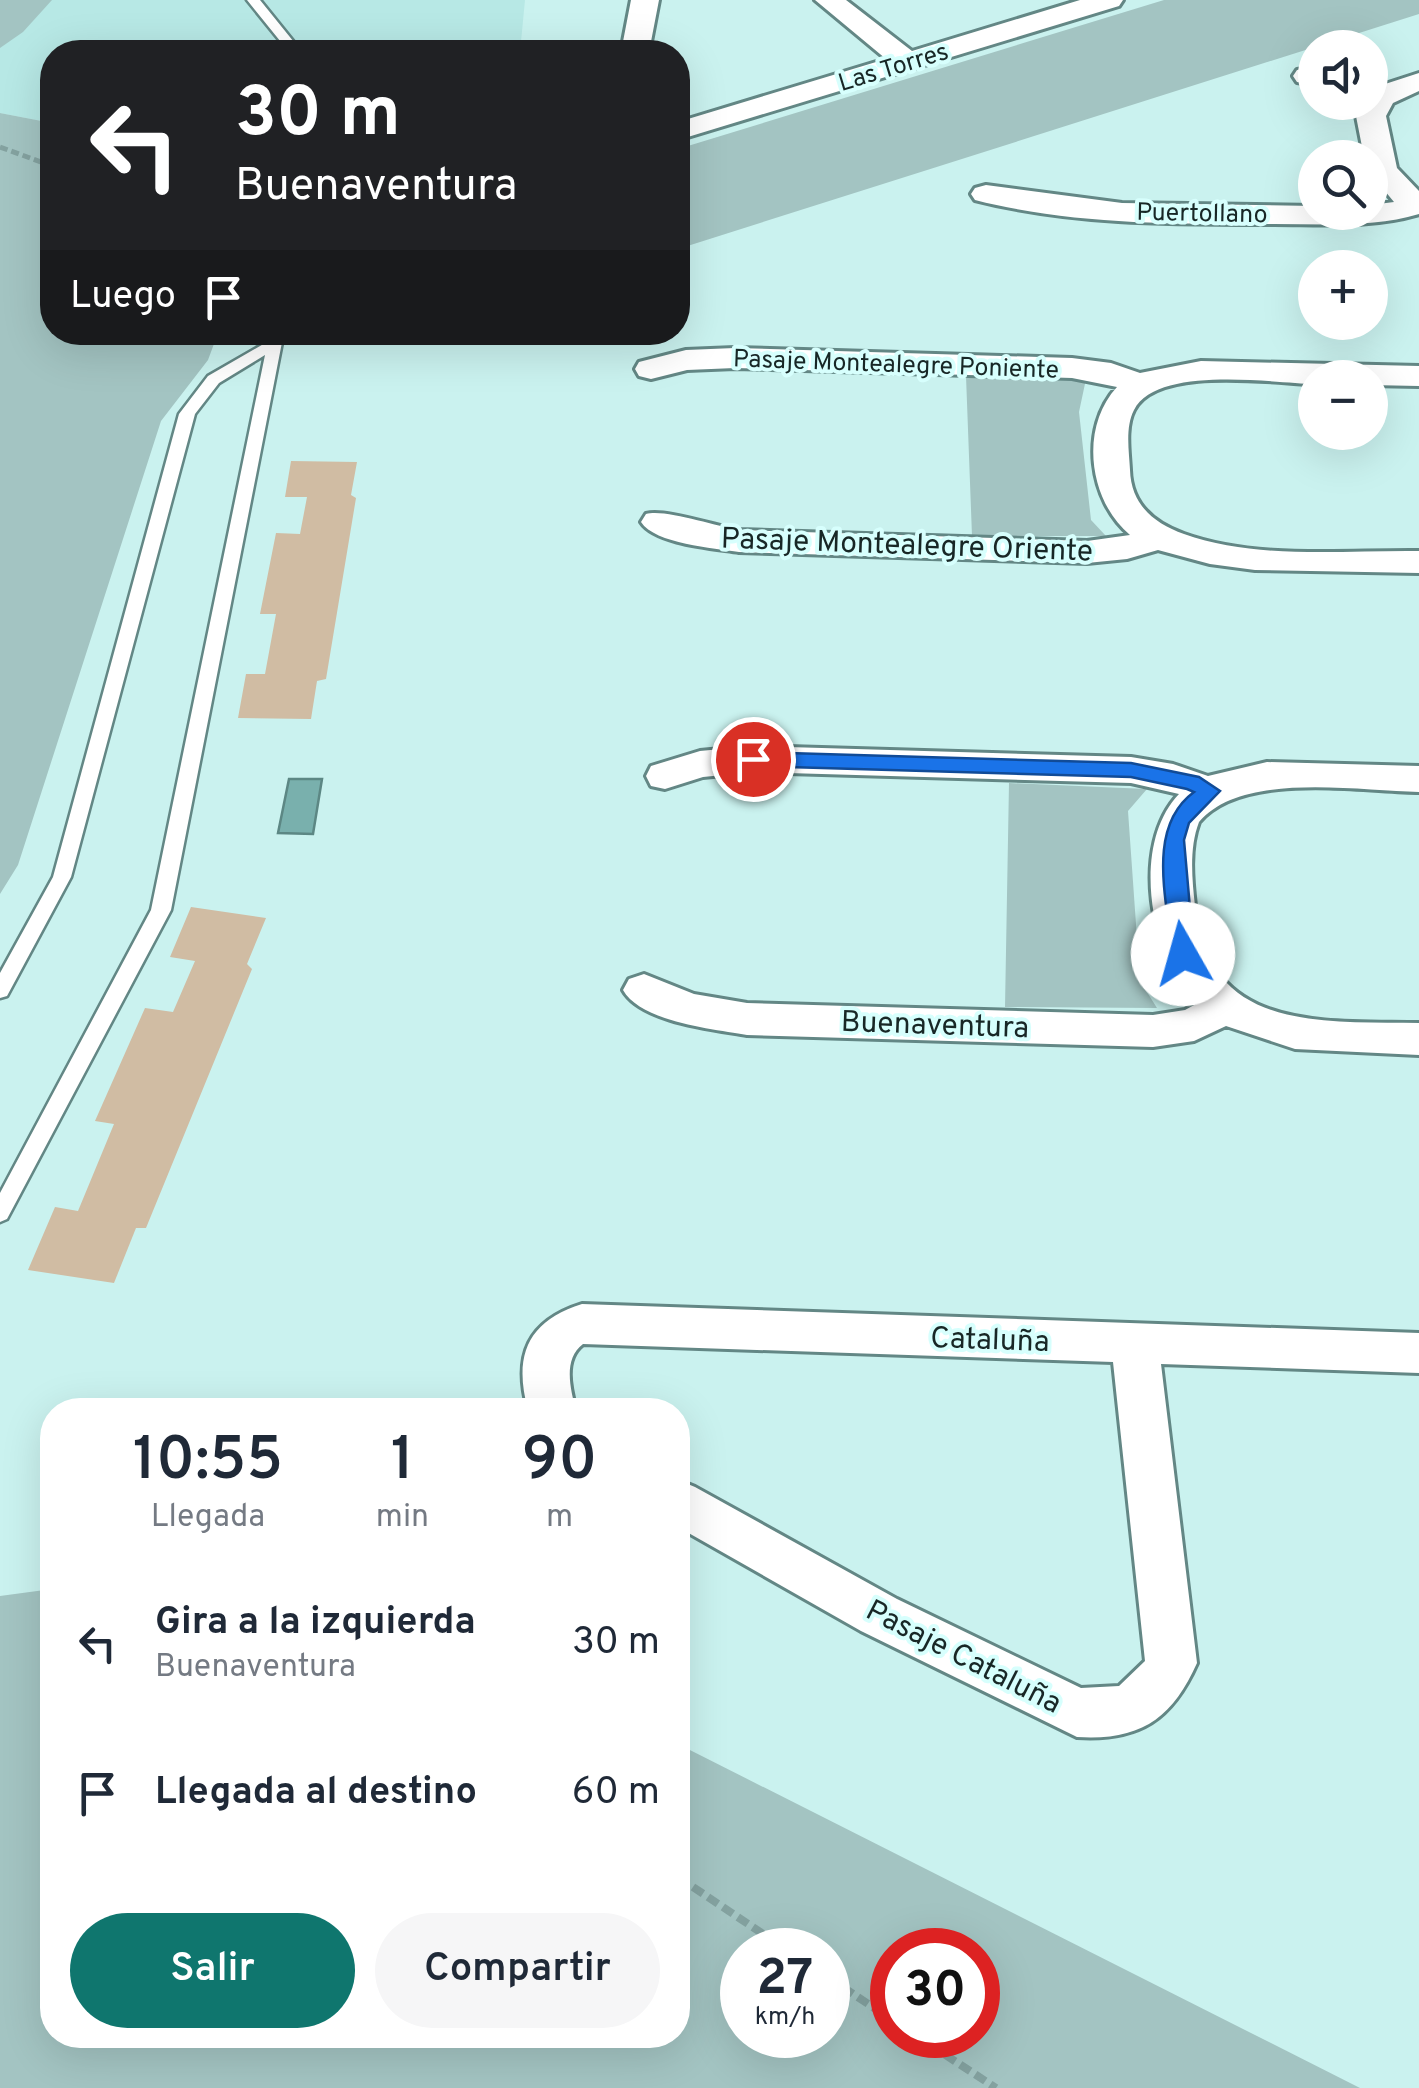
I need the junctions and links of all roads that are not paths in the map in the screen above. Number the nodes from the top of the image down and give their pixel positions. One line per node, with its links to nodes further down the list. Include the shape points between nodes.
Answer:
1 (253, 0): 5 (lane)
2 (645, 0): 6 (street)
3 (829, 0): 7 (street)
4 (1108, 0): 7 (street, Las Torres)
5 (286, 40)
6 (637, 40)
7 (907, 61): 11 (street, Las Torres)
8 (1419, 82): 9 (street, Puertollano)
9 (1388, 87)
10 (1371, 120): 13 (street, Puertollano, via 1382,172)
11 (690, 127)
12 (986, 194): 13 (street, Puertollano, via 1110,210 1353,215)
13 (1419, 204)
14 (265, 345): 26 (lane, via 211,379 188,414 62,877)
15 (275, 345): 29 (lane, via 160,910)
16 (651, 369): 18 (street, Pasaje Montealegre Poniente, via 735,358 1052,368 1111,373)
17 (1419, 376): 18 (street, via 1203,371)
18 (1140, 385): 20 (street, via 1111,421 1115,492 1129,517)
19 (658, 522): 20 (street, Pasaje Montealegre Oriente, via 758,542 1087,552)
20 (1157, 538): 21 (street, via 1222,556)
21 (1419, 562)
22 (665, 776): 24 (street, via 700,764 753,759 1131,770)
23 (1419, 780): 24 (street, via 1267,774)
24 (1210, 791): 27 (street, via 1179,821 1174,840 1179,935 1194,973)
25 (644, 990): 27 (street, Buenaventura, via 687,1009 747,1019 1095,1029 1174,1029)
26 (0, 991)
27 (1226, 1006): 28 (street, via 1302,1035)
28 (1419, 1039)
29 (0, 1213)
30 (1135, 1344): 31 (street, Cataluña); 32 (street, Cataluña, via 582,1324 563,1330 550,1348); 33 (street, Pasaje Cataluña, via 1171,1652 1162,1683 1130,1711 1077,1712 879,1614)
31 (1419, 1352)
32 (549, 1398)
33 (690, 1509)

